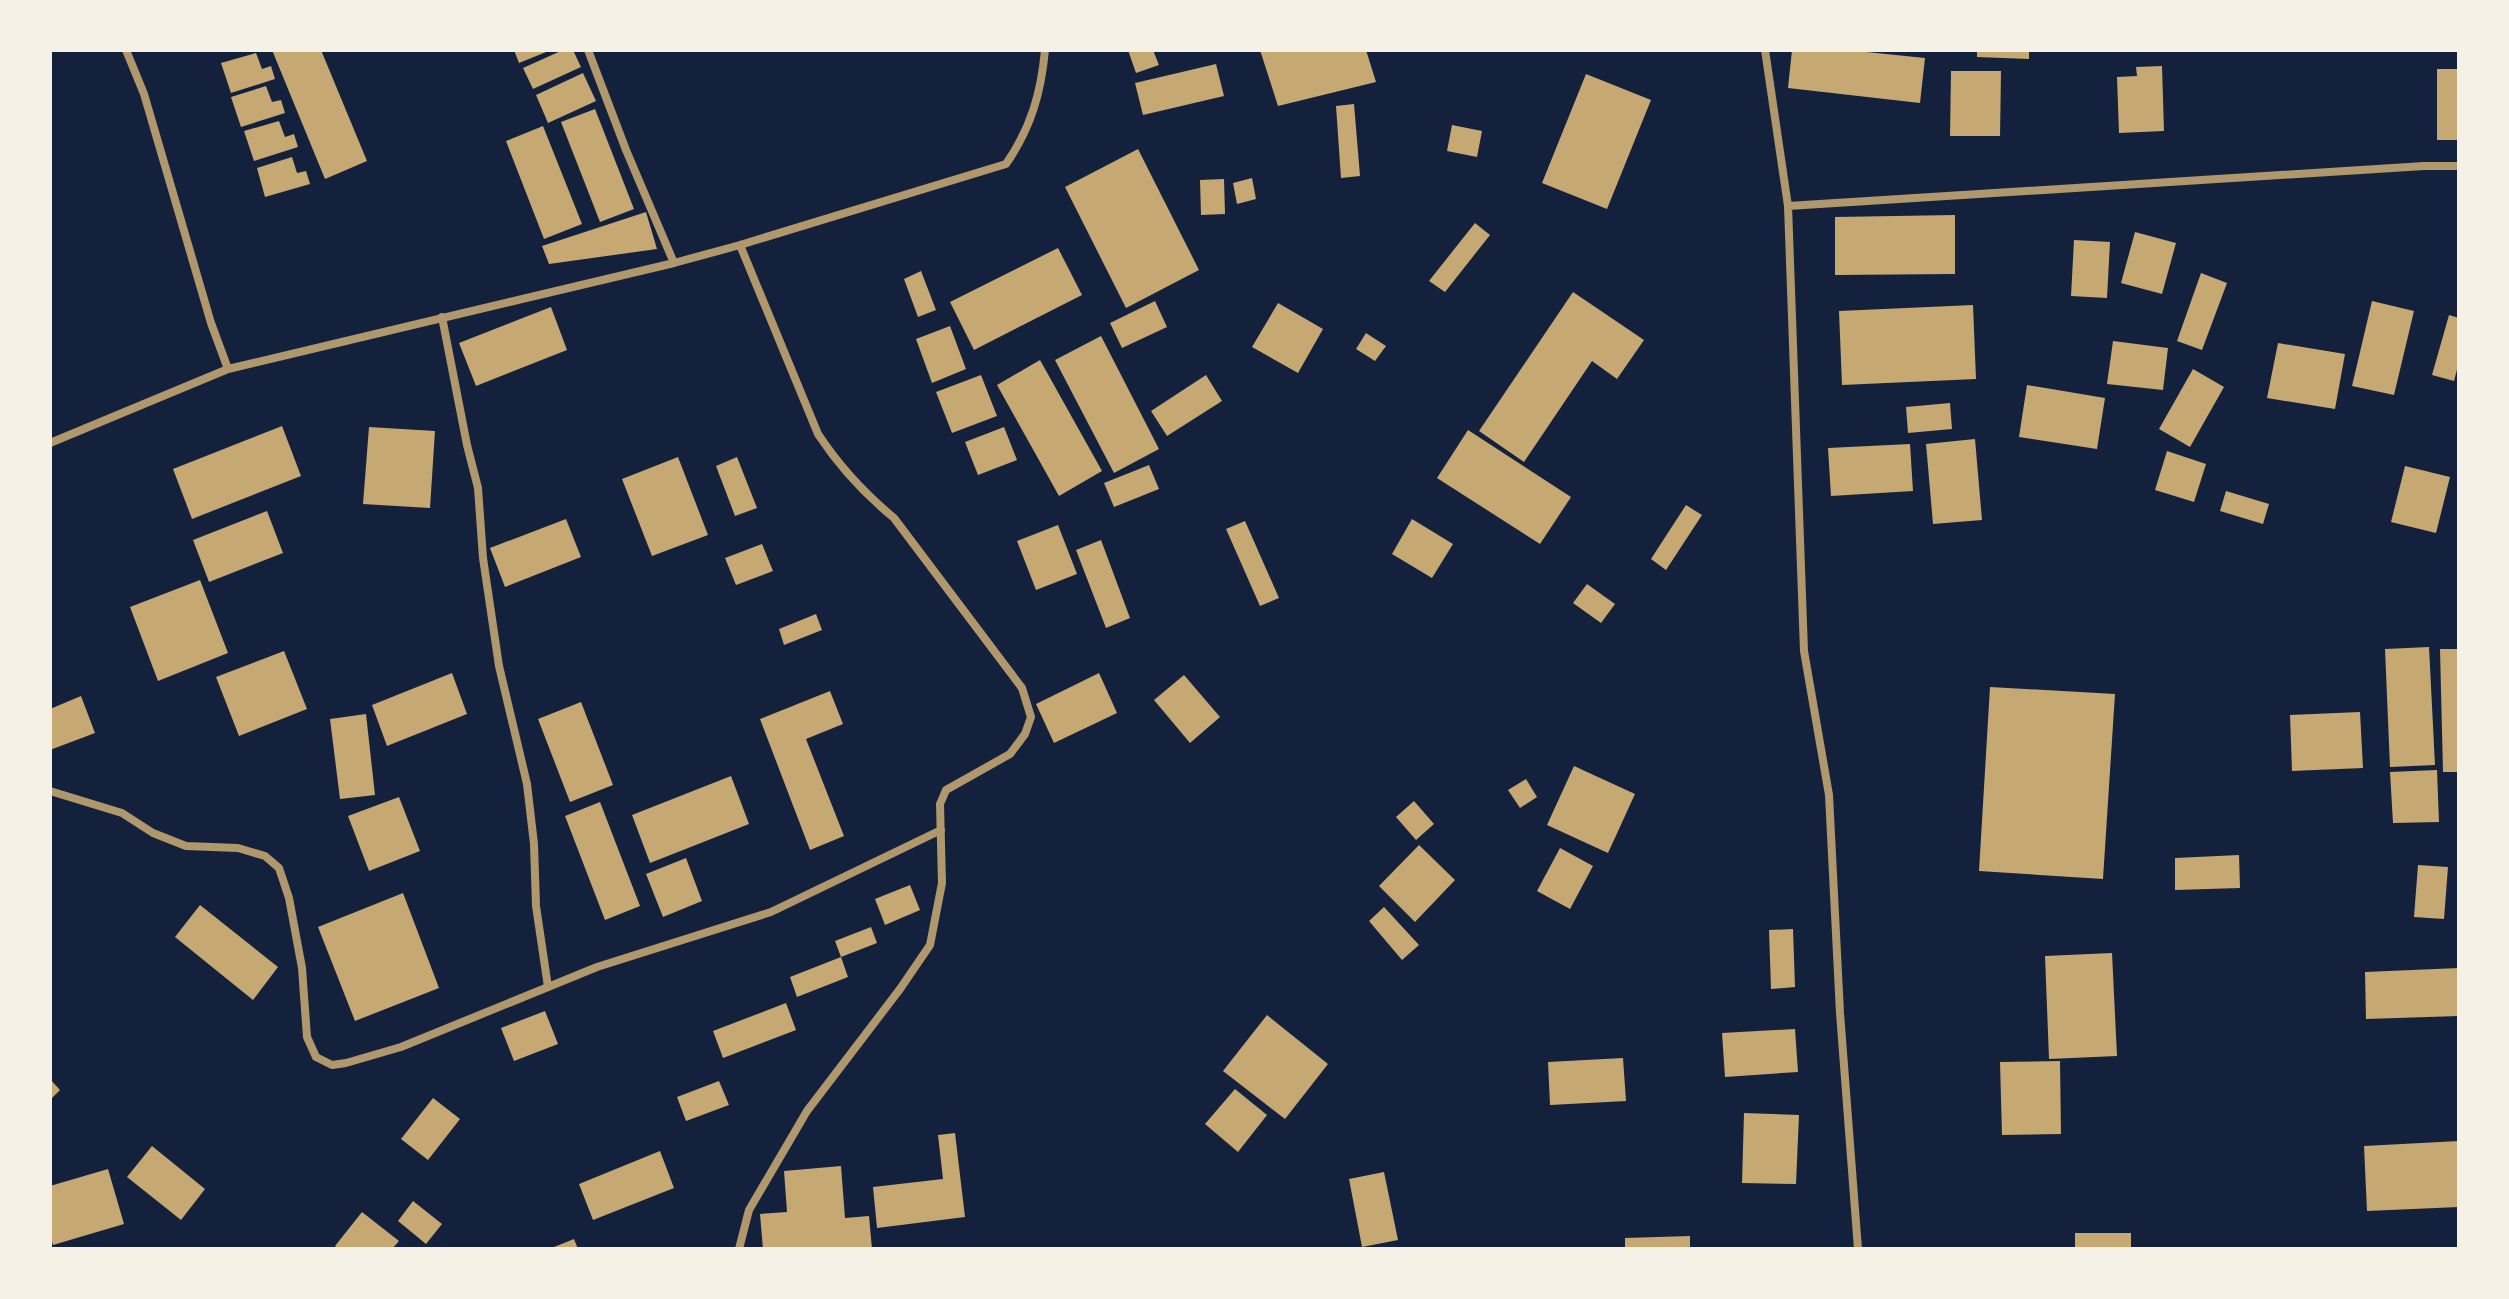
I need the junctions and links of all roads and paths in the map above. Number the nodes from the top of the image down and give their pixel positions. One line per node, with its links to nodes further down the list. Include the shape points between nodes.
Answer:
1 (126, 50): 10 (street)
2 (588, 50): 8 (street)
3 (1045, 50): 7 (street, via 1032,119 1006,164)
4 (1765, 50): 6 (street)
5 (2459, 166): 6 (street)
6 (1788, 206): 16 (street, via 1804,651 1829,795)
7 (740, 245): 8 (street); 13 (street, via 818,434 871,499 894,518 1022,688 1031,717 1025,734 1010,754 946,790 940,804)
8 (674, 263): 9 (street)
9 (442, 317): 10 (street); 14 (street, via 478,488 499,666 527,784)
10 (228, 369): 11 (street)
11 (50, 443)
12 (50, 791): 14 (street, via 122,813 186,846 238,848 265,856 279,868 302,968 307,1037 316,1057 332,1065 401,1047)
13 (941, 830): 14 (street, via 771,912); 15 (street, via 942,883 930,945 807,1111 749,1210)
14 (548, 987)
15 (739, 1249)
16 (1858, 1249)

